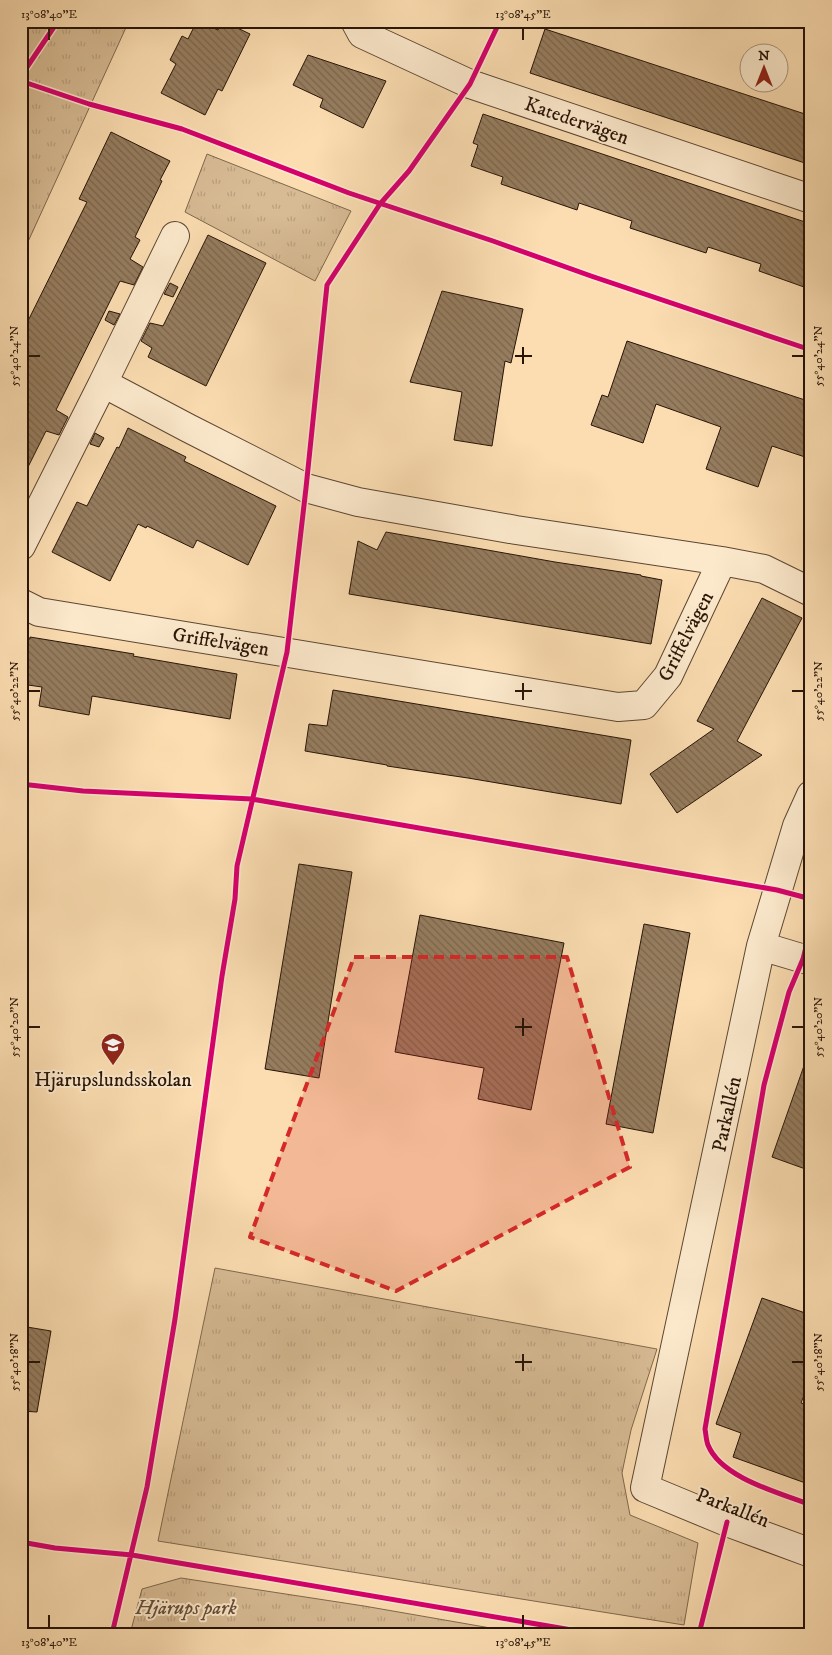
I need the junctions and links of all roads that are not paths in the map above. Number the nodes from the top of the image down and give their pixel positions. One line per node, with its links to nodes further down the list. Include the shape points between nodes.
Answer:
1 (355, 21): 2 (street, Katedervägen, via 362,34 470,84)
2 (811, 199)
3 (175, 236): 4 (street)
4 (103, 382): 5 (street); 6 (street, Griffelvägen, via 306,488 358,502 516,530)
5 (21, 546)
6 (722, 561): 7 (street, Griffelvägen, via 764,569); 8 (street, Griffelvägen, via 668,676 644,705 618,708 39,612)
7 (811, 592)
8 (21, 603)
9 (811, 795): 10 (street, via 796,826)
10 (761, 946): 11 (street); 12 (street, Parkallén, via 645,1488)
11 (811, 961)
12 (811, 1553)

